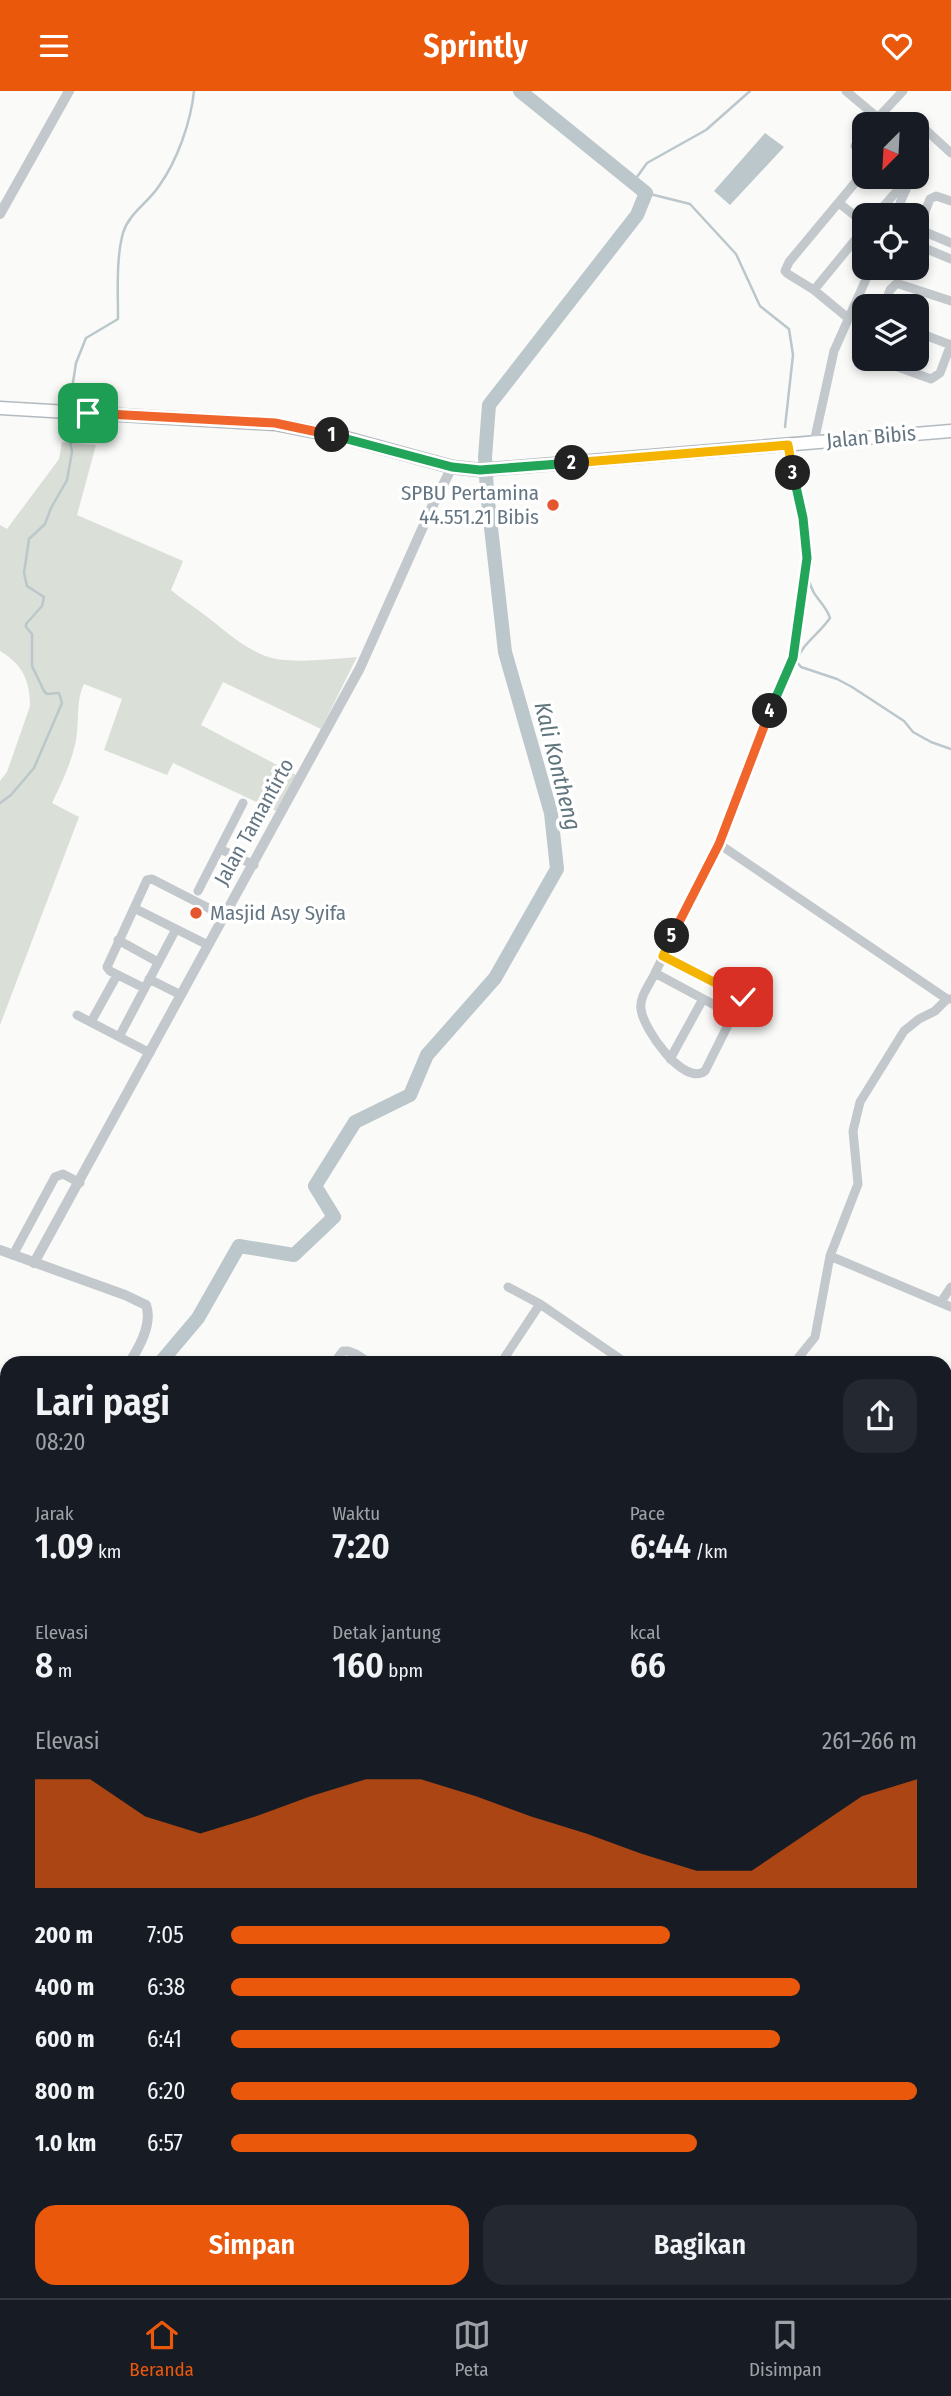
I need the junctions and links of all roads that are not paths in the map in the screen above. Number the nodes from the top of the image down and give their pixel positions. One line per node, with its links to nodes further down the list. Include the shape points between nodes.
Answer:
1 (69, 91): 16 (street)
2 (846, 91): 4 (street)
3 (903, 91): 5 (street)
4 (866, 112)
5 (883, 112)
6 (929, 133): 7 (street)
7 (951, 153)
8 (852, 186): 11 (street)
9 (906, 190): 12 (street, via 897,191); 13 (street)
10 (951, 201): 14 (street, via 936,196)
11 (839, 203): 15 (street); 23 (street, via 786,267 788,274)
12 (886, 203)
13 (900, 203)
14 (928, 203)
15 (852, 213)
16 (0, 214)
17 (929, 234): 18 (street)
18 (951, 243)
19 (852, 244): 23 (street)
20 (929, 250): 21 (street)
21 (951, 258)
22 (865, 280): 26 (street)
23 (814, 290): 26 (street)
24 (888, 294): 25 (street, via 900,283)
25 (951, 301)
26 (848, 318): 32 (street, via 834,351)
27 (929, 336): 28 (street)
28 (951, 344): 29 (street, via 940,373 931,379)
29 (909, 371)
30 (0, 408): 34 (main road, Jalan Bibis, via 275,423)
31 (951, 431): 32 (main road, Jalan Bibis)
32 (814, 442): 33 (main road, Jalan Bibis)
33 (788, 445): 34 (main road, Jalan Bibis, via 482,470); 36 (street, via 807,558 793,658)
34 (452, 467): 38 (street, Jalan Tamantirto, via 360,668)
35 (243, 803): 37 (street)
36 (719, 844): 45 (street); 53 (street)
37 (220, 849): 38 (street); 39 (street)
38 (254, 865): 41 (street, Jalan Tamantirto)
39 (198, 891)
40 (134, 908): 41 (street, via 150,879); 42 (street); 43 (street)
41 (224, 916): 44 (street, Jalan Tamantirto)
42 (176, 929): 44 (street); 46 (street)
43 (118, 940): 46 (street); 48 (street, via 107,967)
44 (208, 945): 51 (street, Jalan Tamantirto)
45 (663, 956): 47 (street); 55 (street, via 743,997 739,1014)
46 (158, 962): 49 (street)
47 (655, 974): 52 (street); 59 (street, via 642,998 641,1011)
48 (117, 975): 50 (street); 56 (street)
49 (149, 979): 50 (street); 51 (street)
50 (144, 988): 57 (street)
51 (181, 995): 58 (street, Jalan Tamantirto)
52 (703, 999): 55 (street); 59 (street)
53 (949, 999): 63 (street, via 904,1031 863,1095 853,1131 858,1184)
54 (78, 1015): 56 (street)
55 (733, 1015): 59 (street, via 702,1073 692,1074)
56 (91, 1022): 57 (street)
57 (119, 1037): 58 (street)
58 (150, 1053): 60 (street, Jalan Tamantirto)
59 (670, 1059)
60 (80, 1183): 62 (street, via 63,1174 55,1177); 64 (street, Jalan Tamantirto)
61 (0, 1250): 62 (street)
62 (13, 1255): 64 (street)
63 (830, 1256): 67 (street); 75 (street, via 818,1328)
64 (34, 1263): 70 (street, via 146,1305 145,1330)
65 (508, 1287): 68 (street)
66 (951, 1287): 67 (street)
67 (941, 1302): 69 (street)
68 (540, 1304): 73 (street); 74 (street)
69 (951, 1307)
70 (132, 1356)
71 (339, 1356): 72 (street, via 348,1350)
72 (358, 1356)
73 (506, 1356)
74 (616, 1356)
75 (800, 1356)

